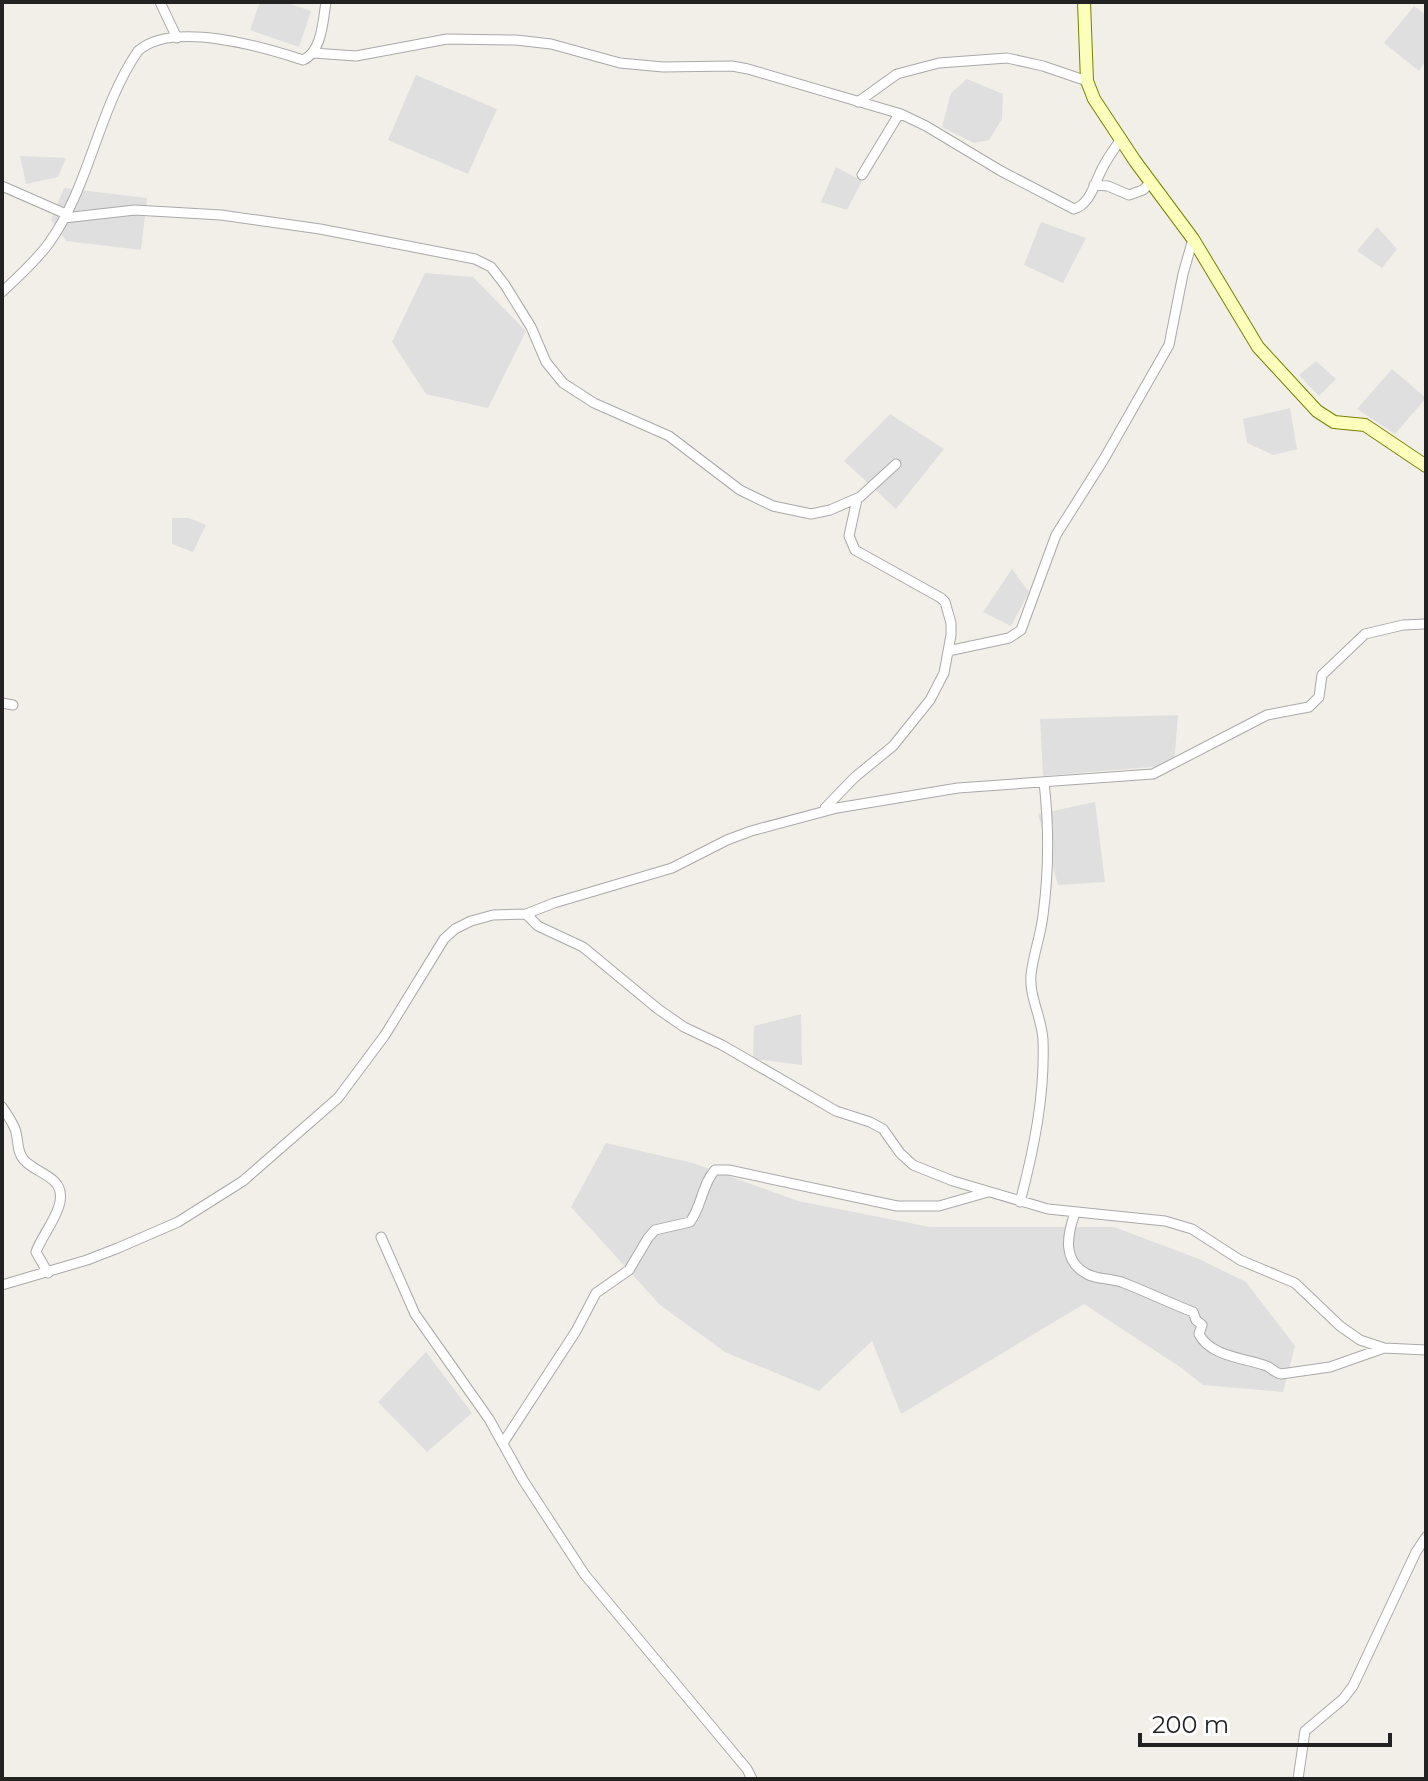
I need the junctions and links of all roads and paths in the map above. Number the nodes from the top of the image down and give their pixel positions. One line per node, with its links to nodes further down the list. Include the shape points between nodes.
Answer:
1 (160, 2): 4 (street)
2 (326, 2): 5 (street)
3 (1084, 2): 6 (street)
4 (177, 38): 5 (street, via 227,40 303,60); 14 (street, via 145,44 132,59)
5 (313, 53): 7 (street, via 356,56 447,39 523,40 620,63 732,66)
6 (1087, 81): 7 (street, via 1007,58 939,63 897,74); 9 (street)
7 (858, 102): 8 (street)
8 (899, 114): 10 (street); 12 (street, via 1070,208 1083,206)
9 (1121, 139): 11 (street); 12 (street)
10 (862, 175)
11 (1150, 183): 12 (street, via 1129,195); 15 (street)
12 (1094, 185)
13 (2, 186): 14 (street)
14 (65, 216): 16 (street, via 39,256); 19 (street, via 135,210 221,215 475,259 491,267 505,285 550,369 594,403 669,436 726,481 773,506 811,514)
15 (1193, 239): 18 (street, via 1258,347 1317,411 1334,422 1365,425); 21 (street, via 1169,345 1056,535 1021,630 1009,638)
16 (2, 292)
17 (896, 464): 19 (street)
18 (1426, 466)
19 (857, 499): 21 (street, via 851,544 860,555 945,602 951,623)
20 (1426, 624): 22 (street, via 1365,634 1322,675 1319,697 1309,707 1267,715 1153,774)
21 (948, 651): 23 (street, via 930,700 893,746)
22 (1044, 782): 23 (street, via 958,788); 27 (street, via 1046,886 1031,984 1044,1077)
23 (822, 811): 24 (street, via 727,840 672,868)
24 (526, 914): 26 (street, via 538,926 583,947 684,1027 836,1111 883,1129 913,1165); 30 (street, via 471,921 444,939 385,1035 338,1098 243,1181 178,1222)
25 (2, 1107): 30 (street, via 14,1127 19,1153 59,1188 57,1210 36,1252)
26 (988, 1192): 27 (street); 34 (street, via 939,1206 897,1206 715,1170 690,1222 655,1230 629,1270 596,1293)
27 (1020, 1202): 28 (street)
28 (1075, 1213): 32 (street, via 1165,1221 1192,1229 1240,1260 1295,1283 1340,1326); 32 (street, via 1067,1239 1080,1269 1193,1312 1202,1325 1204,1343 1227,1355 1281,1374 1330,1367)
29 (381, 1237): 34 (street, via 415,1314)
30 (48, 1273): 31 (street)
31 (2, 1285)
32 (1384, 1348): 33 (street)
33 (1426, 1350)
34 (503, 1443): 36 (street, via 585,1575)
35 (1426, 1537): 39 (street, via 1353,1686 1305,1731)
36 (747, 1769): 37 (street); 38 (street)
37 (738, 1779)
38 (752, 1779)
39 (1298, 1779)

